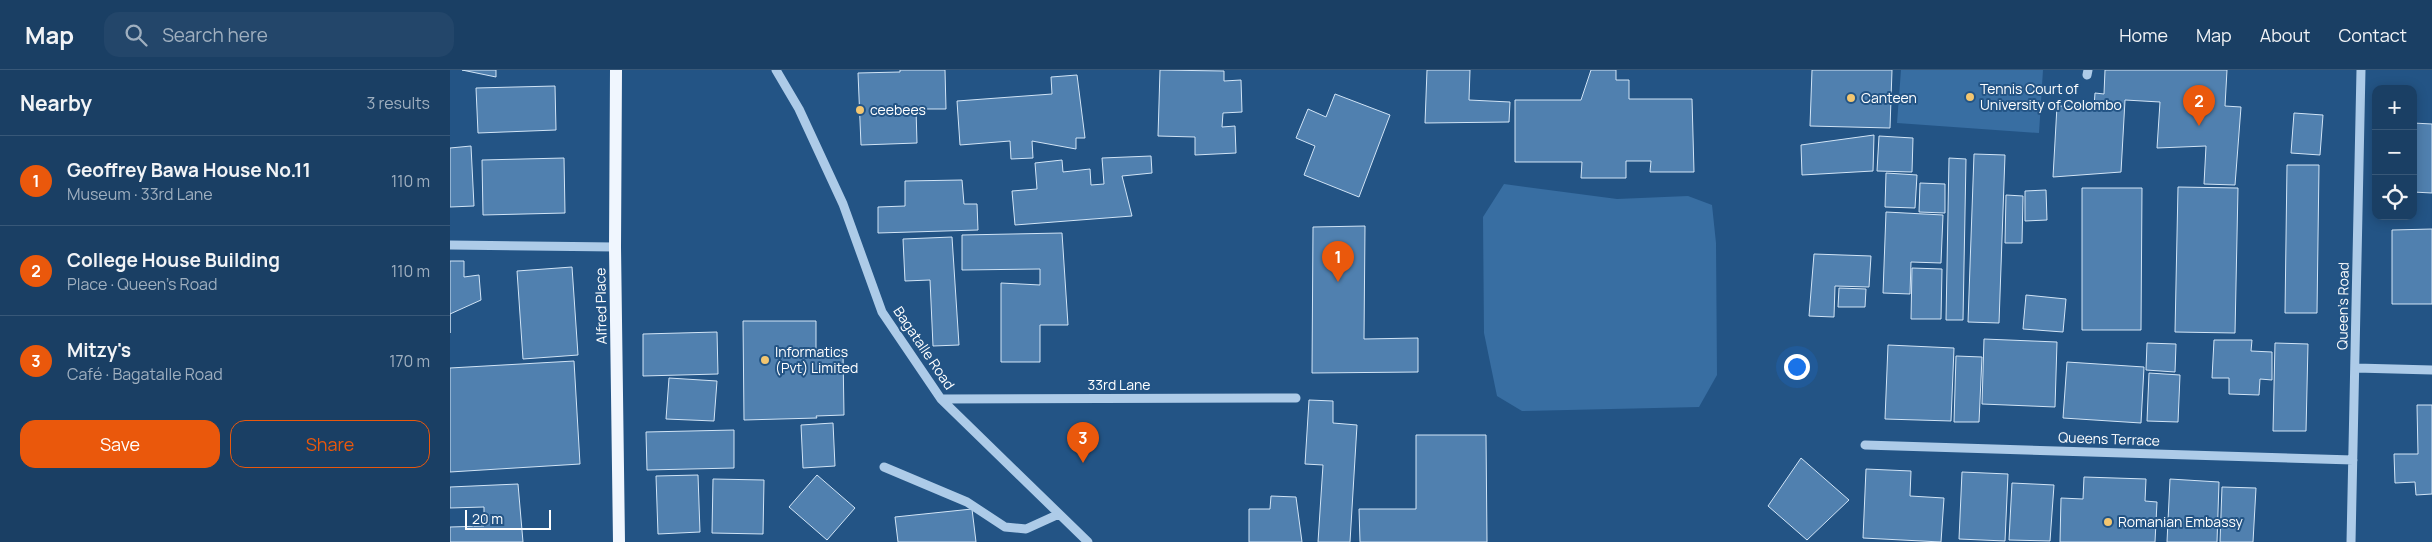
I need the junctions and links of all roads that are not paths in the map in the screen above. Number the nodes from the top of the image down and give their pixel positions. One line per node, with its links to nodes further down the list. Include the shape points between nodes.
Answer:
1 (616, 70): 5 (main road, Alfred Place)
2 (776, 70): 9 (street, Bagatalle Road, via 799,109 843,204 882,312)
3 (2361, 70): 6 (street, Queen's Road)
4 (450, 245): 5 (street)
5 (615, 247): 14 (main road, Alfred Place)
6 (2356, 368): 7 (street); 11 (street, Queen's Road)
7 (2432, 370)
8 (1296, 398): 9 (street, 33rd Lane)
9 (941, 399): 13 (street, Bagatalle Road)
10 (1864, 445): 11 (street, Queens Terrace)
11 (2353, 460): 16 (street, Queen's Road)
12 (884, 467): 13 (street, via 967,502 1005,527 1026,529)
13 (1059, 514): 15 (street, Bagatalle Road)
14 (619, 542)
15 (1088, 542)
16 (2351, 542)

